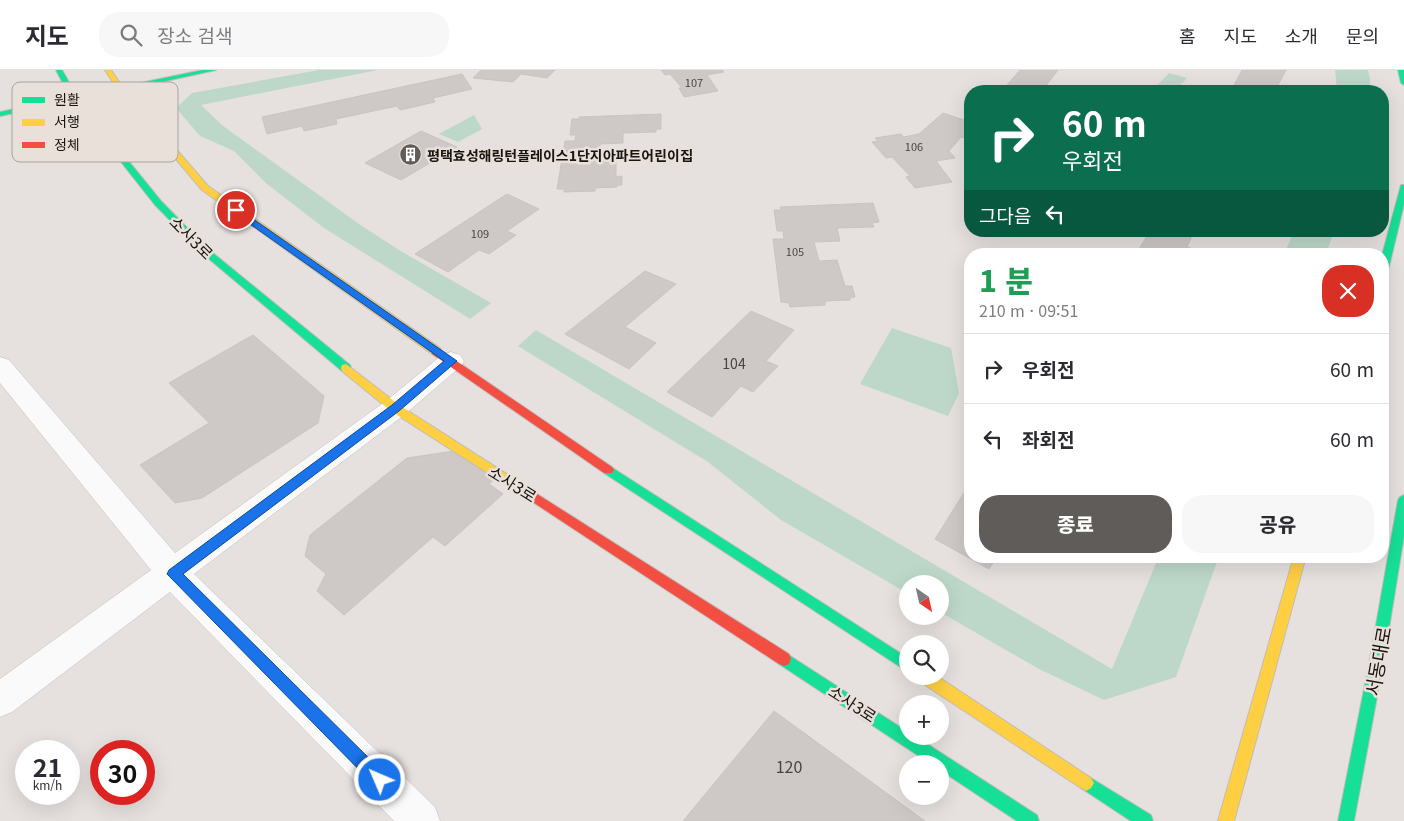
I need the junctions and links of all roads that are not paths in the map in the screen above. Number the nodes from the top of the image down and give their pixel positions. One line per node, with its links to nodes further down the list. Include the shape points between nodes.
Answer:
1 (59, 70): 5 (street, 소사3로)
2 (108, 70): 6 (street)
3 (213, 70): 7 (street)
4 (1401, 70): 8 (street)
5 (66, 82)
6 (115, 82)
7 (157, 82)
8 (1404, 83)
9 (178, 157): 13 (street, via 205,188)
10 (125, 162): 15 (street, 소사3로, via 158,203 205,252)
11 (1404, 187): 12 (street)
12 (1389, 248)
13 (452, 361): 15 (street); 19 (street, via 591,459)
14 (0, 366): 18 (street)
15 (396, 408): 18 (street); 23 (street, 소사3로)
16 (1404, 500): 26 (street, 서동대로, via 1378,659)
17 (1298, 563): 25 (street)
18 (173, 574): 21 (street); 22 (street)
19 (899, 660)
20 (938, 685): 24 (street)
21 (0, 700)
22 (421, 821)
23 (1031, 821)
24 (1145, 821)
25 (1226, 821)
26 (1346, 821)

